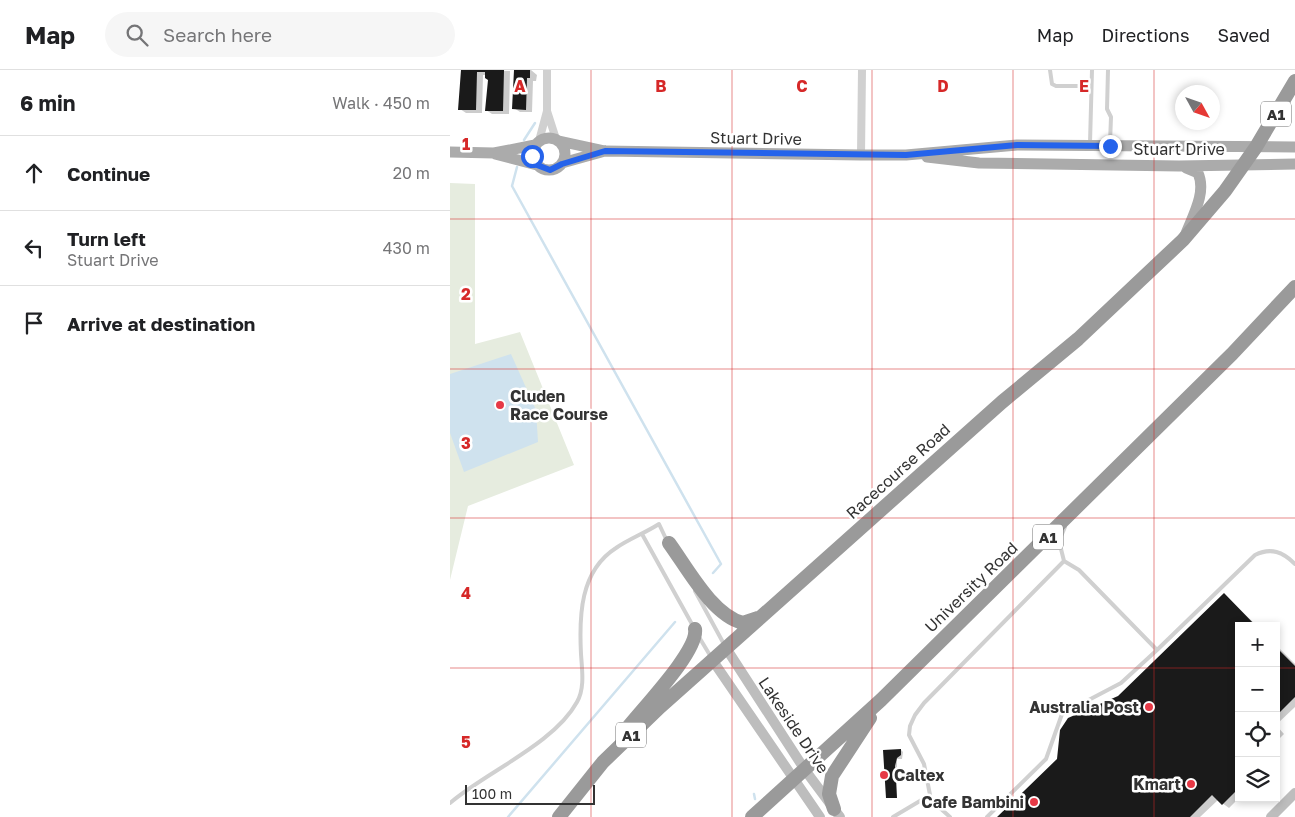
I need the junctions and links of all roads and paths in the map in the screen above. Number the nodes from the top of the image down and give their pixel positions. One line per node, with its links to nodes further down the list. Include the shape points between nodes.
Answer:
1 (547, 70): 8 (street)
2 (862, 70): 18 (street)
3 (1050, 70): 7 (lane, via 1052,84 1056,86)
4 (1092, 70): 7 (lane)
5 (1108, 70): 12 (lane)
6 (1295, 80): 13 (highway, A1)
7 (1091, 86): 11 (lane)
8 (547, 110): 9 (street); 10 (street)
9 (557, 140): 10 (main road, via 547,138); 15 (main road, Stuart Drive); 20 (main road, via 565,154)
10 (537, 143): 17 (main road); 22 (main road, via 532,156)
11 (1090, 145): 12 (main road, Stuart Drive); 19 (main road, Stuart Drive, via 1017,145)
12 (1110, 146): 13 (main road, Stuart Drive)
13 (1256, 147): 14 (main road, Stuart Drive); 23 (highway, Racecourse Road / A1)
14 (1295, 147)
15 (605, 151): 18 (main road, Stuart Drive); 20 (main road, Stuart Drive)
16 (450, 152): 17 (main road)
17 (494, 153): 22 (main road)
18 (861, 155): 19 (main road, Stuart Drive)
19 (906, 155): 24 (main road, Stuart Drive, via 979,163)
20 (562, 164): 22 (main road, via 550,170)
21 (1295, 164): 23 (main road, Stuart Drive)
22 (537, 165)
23 (1243, 165): 24 (main road, Stuart Drive); 25 (highway, Racecourse Road / A1)
24 (1179, 166): 25 (main road, via 1198,173 1201,184)
25 (1184, 240): 32 (highway, Racecourse Road / A1, via 1078,339 1002,402)
26 (1295, 287): 27 (highway, University Road / A1)
27 (1073, 512): 30 (lane, via 1059,541); 37 (highway, University Road / A1)
28 (642, 534): 29 (lane, via 659,524); 33 (lane); 43 (lane, via 614,549 590,577 580,618 583,683 576,704 556,727)
29 (669, 543): 32 (highway, via 723,613 744,623); 34 (lane)
30 (1064, 561): 35 (lane, via 1079,570); 42 (lane, via 915,715 909,735 924,764)
31 (1295, 564): 35 (lane, via 1276,551 1255,555)
32 (762, 616): 34 (highway, Racecourse Road / A1)
33 (695, 629): 36 (lane); 38 (highway, via 695,639 688,654 643,707)
34 (726, 648): 36 (highway, Racecourse Road / A1); 39 (street, Lakeside Drive)
35 (1157, 650): 53 (lane, via 1121,683 1062,714 1046,759)
36 (713, 661): 38 (highway, Racecourse Road / A1); 40 (street, Lakeside Drive)
37 (881, 700): 39 (highway, University Road / A1); 45 (highway, via 832,776 829,794)
38 (603, 762): 47 (highway, Racecourse Road / A1)
39 (806, 770): 40 (highway, University Road / A1); 45 (street, Lakeside Drive)
40 (794, 780): 44 (highway, A1); 50 (street, Lakeside Drive)
41 (1295, 794): 46 (street)
42 (930, 795): 51 (lane); 52 (lane, via 931,800)
43 (450, 803)
44 (769, 803): 48 (highway, A1); 49 (street)
45 (837, 813)
46 (1274, 816)
47 (559, 817)
48 (752, 817)
49 (758, 817)
50 (820, 817)
51 (893, 817)
52 (950, 817)
53 (987, 817)

